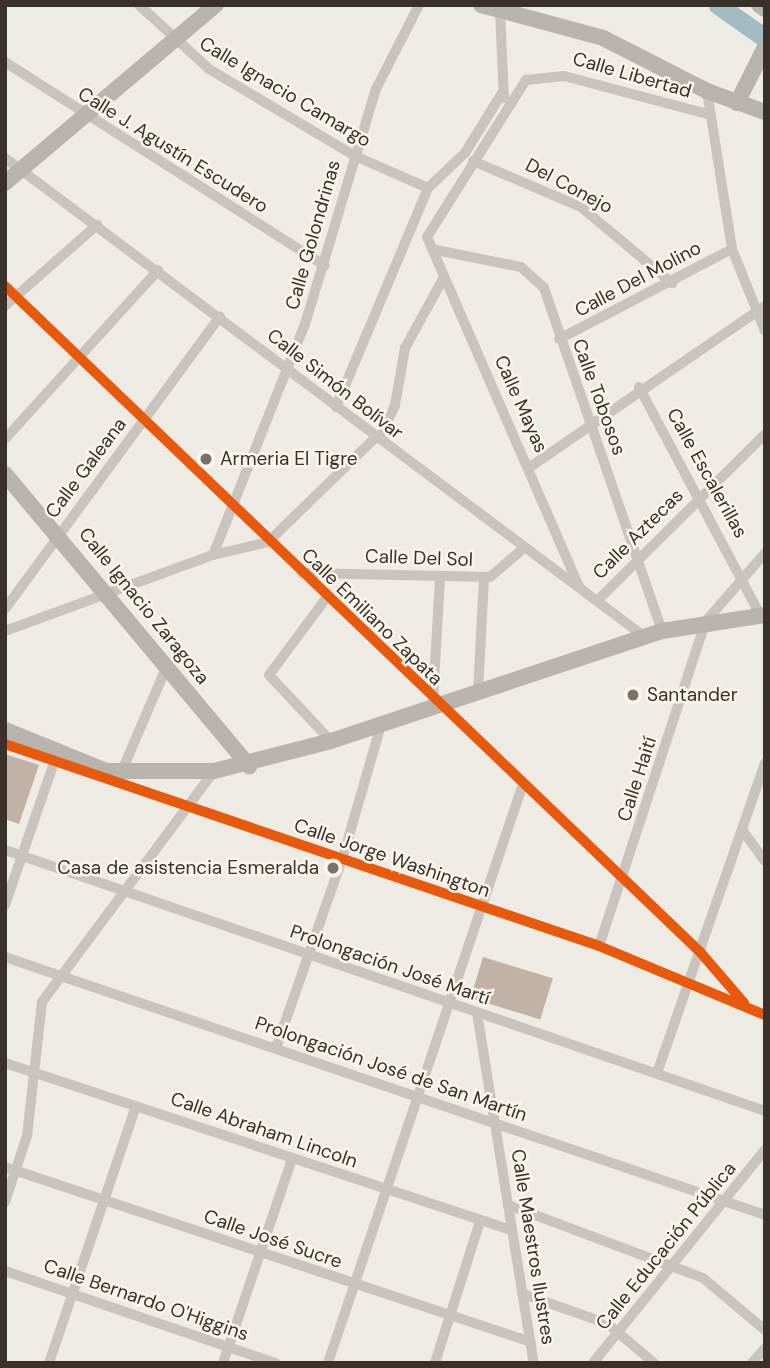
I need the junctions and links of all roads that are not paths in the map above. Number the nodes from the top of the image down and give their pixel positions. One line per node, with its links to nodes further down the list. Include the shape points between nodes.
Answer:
1 (139, 5): 8 (street, Calle Ignacio Camargo)
2 (216, 5): 8 (street)
3 (419, 5): 18 (street, Calle Golondrinas, via 380,78)
4 (481, 5): 7 (street)
5 (759, 5): 6 (street)
6 (765, 9)
7 (500, 11): 11 (street, via 603,38); 12 (street)
8 (171, 40): 17 (street); 18 (street, Calle Ignacio Camargo)
9 (761, 54): 13 (street)
10 (5, 62): 17 (street, Calle J. Agustín Escudero)
11 (707, 91): 13 (street); 16 (street)
12 (502, 93): 14 (street); 19 (street)
13 (737, 103): 15 (street)
14 (506, 106): 16 (street, Calle Libertad, via 516,88 545,75); 19 (street)
15 (765, 112)
16 (708, 114): 27 (street)
17 (84, 116): 21 (street); 29 (street, Calle J. Agustín Escudero)
18 (355, 156): 23 (street, Calle Ignacio Camargo); 29 (street, Calle Golondrinas)
19 (469, 157): 23 (street); 26 (street); 32 (street, Del Conejo, via 581,207)
20 (5, 158): 21 (street, Calle Simón Bolívar)
21 (21, 170): 22 (street); 24 (street, Calle Simón Bolívar)
22 (5, 183)
23 (428, 188): 25 (street)
24 (97, 225): 30 (street, Calle Simón Bolívar); 34 (street)
25 (411, 231): 26 (street); 44 (street)
26 (427, 237): 28 (street, Calle Mayas)
27 (732, 249): 32 (street, Calle Del Molino); 37 (street)
28 (436, 250): 31 (street, Calle Mayas); 40 (street, Calle Tobosos, via 490,256 531,273 544,288)
29 (325, 266): 42 (street, Calle Golondrinas)
30 (158, 270): 38 (street, Calle Simón Bolívar); 41 (street)
31 (444, 276): 49 (street, via 405,348 395,405); 50 (street, Calle Mayas)
32 (672, 283): 40 (street, Calle Del Molino)
33 (5, 286): 34 (street, Calle Emiliano Zapata)
34 (16, 297): 35 (street); 41 (street, Calle Emiliano Zapata)
35 (5, 306)
36 (765, 306): 37 (street)
37 (754, 313): 39 (street); 43 (street)
38 (220, 316): 42 (street, Calle Simón Bolívar); 45 (street, Calle Galeana)
39 (765, 331)
40 (559, 339): 46 (street, Calle Tobosos)
41 (81, 358): 45 (street, Calle Emiliano Zapata); 48 (street)
42 (288, 370): 44 (street, Calle Simón Bolívar); 53 (street, Calle Golondrinas)
43 (639, 387): 46 (street); 52 (street, Calle Escalerillas)
44 (336, 407): 49 (street, Calle Simón Bolívar)
45 (144, 420): 53 (street, Calle Emiliano Zapata); 54 (street, Calle Galeana)
46 (589, 421): 50 (street); 59 (street, Calle Tobosos)
47 (765, 434): 52 (street, Calle Aztecas)
48 (5, 439)
49 (376, 439): 55 (street); 56 (street, Calle Simón Bolívar)
50 (530, 467): 64 (street, Calle Mayas)
51 (5, 474): 54 (street, Calle Ignacio Zaragoza)
52 (699, 498): 59 (street, Calle Aztecas); 61 (street, Calle Escalerillas)
53 (233, 509): 55 (street, Calle Emiliano Zapata); 58 (street, Calle Golondrinas)
54 (57, 534): 65 (street, Calle Ignacio Zaragoza); 68 (street, Calle Galeana)
55 (268, 542): 58 (street); 60 (street, Calle Emiliano Zapata)
56 (524, 548): 63 (street, Calle Del Sol, via 497,574); 64 (street, Calle Simón Bolívar)
57 (765, 553): 61 (street, Calle Haití)
58 (213, 555): 65 (street)
59 (640, 558): 67 (street, Calle Aztecas); 72 (street, Calle Tobosos)
60 (302, 573): 62 (street, Calle Del Sol); 66 (street, Calle Emiliano Zapata)
61 (743, 573): 69 (street, Calle Escalerillas); 70 (street, Calle Haití)
62 (440, 576): 63 (street, Calle Del Sol); 76 (street)
63 (484, 577): 75 (street)
64 (580, 588): 67 (street, Calle Simón Bolívar)
65 (108, 596): 71 (street); 74 (street, Calle Ignacio Zaragoza)
66 (327, 597): 76 (street, Calle Emiliano Zapata); 79 (street, via 278,655 271,679)
67 (597, 601): 73 (street, Calle Simón Bolívar)
68 (5, 609)
69 (762, 615): 70 (street)
70 (706, 621): 72 (street); 93 (street, Calle Haití)
71 (5, 631)
72 (662, 631): 73 (street)
73 (645, 636): 75 (street)
74 (166, 668): 83 (street, Calle Ignacio Zaragoza); 85 (street)
75 (478, 692): 76 (street)
76 (435, 702): 77 (street); 86 (street, Calle Emiliano Zapata)
77 (381, 725): 79 (street); 91 (street)
78 (5, 730): 81 (street)
79 (331, 741): 83 (street)
80 (5, 744): 81 (street, Calle Jorge Washington)
81 (56, 760): 85 (street); 87 (street, Calle Jorge Washington); 90 (street)
82 (765, 763): 88 (street)
83 (249, 766): 84 (street)
84 (214, 771): 85 (street); 87 (street)
85 (121, 773)
86 (522, 787): 93 (street, Calle Emiliano Zapata); 96 (street)
87 (186, 809): 91 (street, Calle Jorge Washington); 94 (street)
88 (743, 831): 92 (street); 98 (street)
89 (5, 850): 90 (street, Prolongación José Martí)
90 (21, 856): 94 (street, Prolongación José Martí); 95 (street)
91 (342, 860): 96 (street, Calle Jorge Washington); 99 (street)
92 (765, 861)
93 (623, 880): 97 (street, Calle Haití); 98 (street, Calle Emiliano Zapata)
94 (125, 895): 99 (street, Prolongación José Martí); 101 (street)
95 (5, 905)
96 (477, 905): 97 (street, Calle Jorge Washington); 103 (street)
97 (599, 946): 102 (street, Calle Jorge Washington)
98 (701, 953): 102 (street); 104 (street, Calle Emiliano Zapata)
99 (310, 956): 103 (street, Prolongación José Martí); 107 (street)
100 (5, 957): 101 (street, Prolongación José de San Martín)
101 (60, 975): 107 (street, Prolongación José de San Martín); 109 (street, via 43,1002)
102 (691, 981): 104 (street, Calle Jorge Washington); 110 (street)
103 (447, 1003): 105 (street, Prolongación José Martí); 111 (street)
104 (744, 1003): 106 (street, Calle Jorge Washington)
105 (477, 1013): 110 (street, Prolongación José Martí); 114 (street, Calle Maestros Ilustres)
106 (765, 1015)
107 (275, 1048): 111 (street, Prolongación José de San Martín)
108 (5, 1062): 109 (street, Calle Abraham Lincoln)
109 (30, 1070): 112 (street, Calle Abraham Lincoln); 118 (street, via 27,1136)
110 (657, 1073): 113 (street, Prolongación José Martí)
111 (416, 1096): 114 (street, Prolongación José de San Martín); 119 (street)
112 (136, 1106): 116 (street, Calle Abraham Lincoln); 120 (street)
113 (765, 1111)
114 (495, 1122): 121 (street, Prolongación José de San Martín); 123 (street, Calle Maestros Ilustres)
115 (765, 1150): 121 (street, Calle Educación Pública)
116 (292, 1159): 119 (street, Calle Abraham Lincoln); 127 (street)
117 (5, 1167): 118 (street, Calle José Sucre)
118 (18, 1172): 120 (street, Calle José Sucre); 122 (street)
119 (387, 1190): 125 (street, Calle Abraham Lincoln); 130 (street)
120 (103, 1199): 127 (street, Calle José Sucre); 131 (street)
121 (724, 1201): 124 (street, Prolongación José de San Martín); 128 (street, Calle Educación Pública)
122 (5, 1202)
123 (508, 1205): 126 (street, Calle Maestros Ilustres); 128 (street)
124 (765, 1215)
125 (480, 1221): 126 (street, Calle Abraham Lincoln); 133 (street)
126 (511, 1230): 132 (street, Calle Maestros Ilustres)
127 (259, 1253): 130 (street, Calle José Sucre); 137 (street)
128 (672, 1264): 134 (street, via 712,1284); 135 (street, Calle Educación Pública)
129 (5, 1271): 131 (street, Calle Bernardo O'Higgins)
130 (354, 1285): 133 (street, Calle José Sucre); 142 (street)
131 (71, 1292): 137 (street, Calle Bernardo O'Higgins); 139 (street)
132 (523, 1294): 135 (street); 136 (street, Calle Maestros Ilustres)
133 (450, 1316): 136 (street, Calle José Sucre); 143 (street)
134 (765, 1330)
135 (620, 1331): 145 (street, Calle Educación Pública); 146 (street)
136 (531, 1342): 144 (street, Calle Maestros Ilustres)
137 (228, 1347): 140 (street); 141 (street, Calle Bernardo O'Higgins)
138 (765, 1348): 147 (street)
139 (49, 1363)
140 (223, 1363)
141 (276, 1363)
142 (328, 1363)
143 (435, 1363)
144 (534, 1363)
145 (593, 1363)
146 (654, 1363)
147 (752, 1363)

